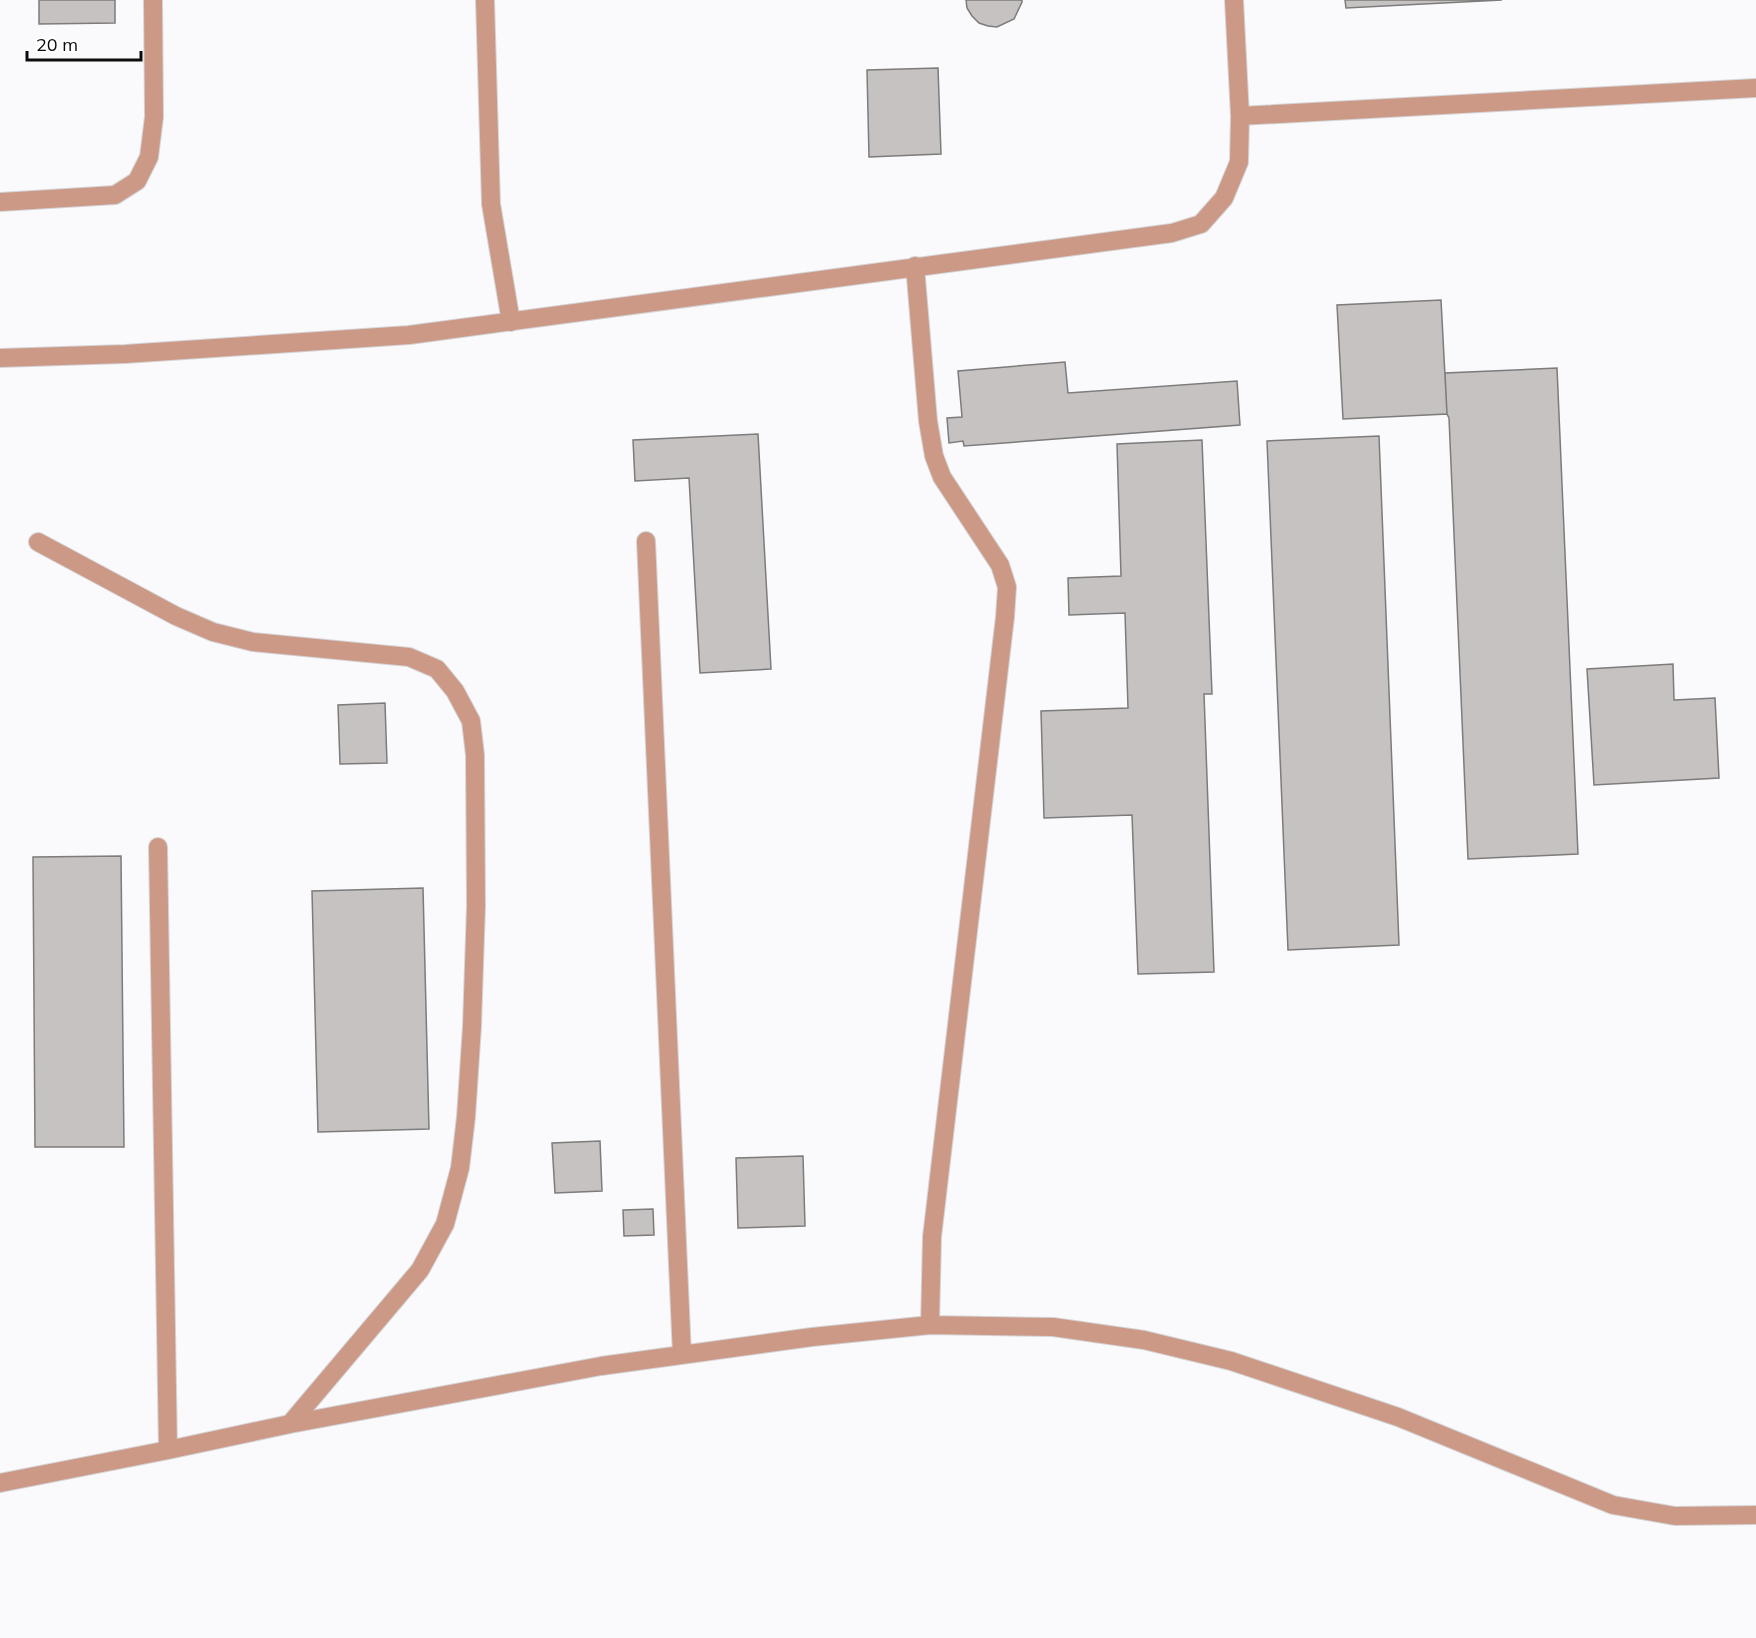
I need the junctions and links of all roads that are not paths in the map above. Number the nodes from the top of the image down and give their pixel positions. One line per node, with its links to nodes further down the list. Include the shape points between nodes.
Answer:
1 (153, 0): 6 (street, via 154,117 149,157 137,181 115,195)
2 (485, 0): 8 (street, via 491,204)
3 (1234, 0): 5 (street)
4 (1756, 88): 5 (street)
5 (1240, 116): 7 (street, via 1239,162 1224,198 1201,224 1172,233)
6 (0, 202)
7 (915, 266): 8 (street); 13 (street, via 934,456 942,477 1000,565 1007,587 932,1237)
8 (511, 322): 9 (street, via 409,335 125,354)
9 (0, 358)
10 (646, 541): 14 (street)
11 (39, 542): 15 (street, via 213,632 253,642 409,657 437,669 455,691 471,721 475,755 476,906 472,1026 460,1168 445,1224 420,1270)
12 (158, 848): 16 (street)
13 (930, 1325): 14 (street); 18 (street, via 1053,1327 1144,1340 1231,1361 1398,1418 1613,1505 1675,1516)
14 (682, 1355): 15 (street, via 602,1366)
15 (290, 1424): 16 (street)
16 (168, 1450): 17 (street)
17 (0, 1483)
18 (1756, 1515)

